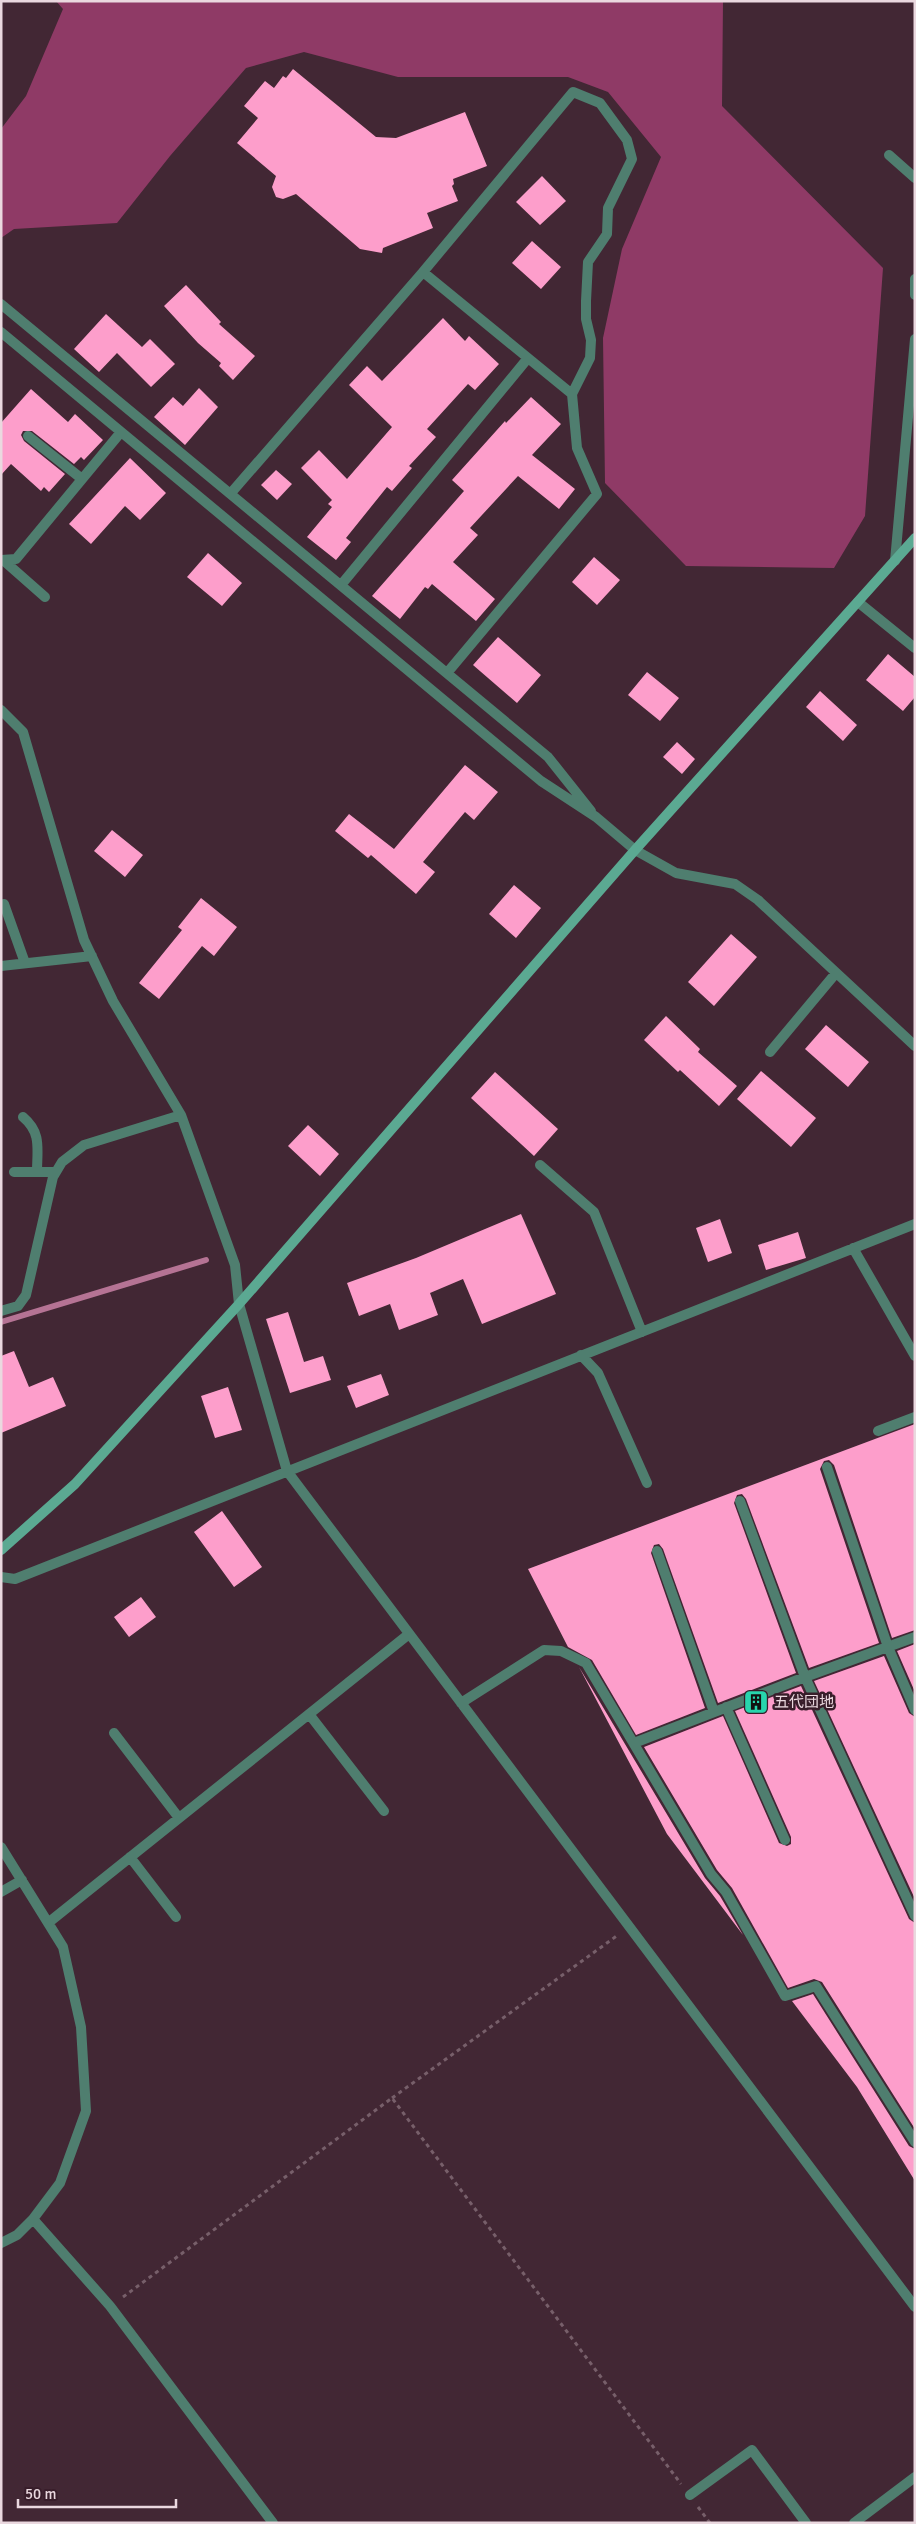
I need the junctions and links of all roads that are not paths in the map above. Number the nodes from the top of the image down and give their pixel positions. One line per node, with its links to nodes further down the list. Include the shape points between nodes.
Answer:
1 (889, 155): 2 (street)
2 (915, 178)
3 (423, 272): 9 (street); 10 (street, via 573,92 600,103 627,140 632,159 608,208 607,234 588,262 586,319 591,340 590,358); 14 (street)
4 (915, 279): 5 (street)
5 (915, 295)
6 (1, 304): 14 (street)
7 (2, 334): 11 (street)
8 (915, 339): 17 (street)
9 (528, 358): 10 (street); 18 (street)
10 (572, 394): 22 (street, via 577,448 597,494)
11 (121, 432): 13 (street); 24 (street, via 541,782)
12 (28, 436): 13 (street)
13 (82, 479): 16 (street, via 16,559)
14 (231, 493): 18 (street)
15 (915, 538): 17 (street)
16 (2, 560): 19 (street)
17 (895, 561): 20 (street)
18 (341, 585): 22 (street)
19 (45, 597)
20 (858, 602): 21 (street); 25 (street)
21 (915, 648)
22 (447, 673): 24 (street, via 548,757)
23 (3, 716): 27 (street, via 23,732 84,940)
24 (596, 817): 25 (street)
25 (635, 850): 30 (street, via 676,873 735,884 758,900); 41 (street)
26 (4, 904): 28 (street)
27 (92, 956): 28 (street); 33 (street, via 113,1001)
28 (24, 963): 29 (street)
29 (1, 966)
30 (836, 973): 31 (street); 32 (street)
31 (915, 1046)
32 (770, 1052)
33 (181, 1116): 38 (street, via 84,1145 62,1162); 41 (street, via 236,1266)
34 (23, 1117): 37 (street, via 37,1135)
35 (540, 1164): 43 (street, via 594,1212)
36 (14, 1172): 37 (street)
37 (37, 1172): 38 (street)
38 (56, 1172): 42 (street, via 26,1295 18,1306)
39 (915, 1224): 40 (street)
40 (853, 1248): 43 (street); 45 (street)
41 (239, 1304): 49 (street); 52 (street, via 75,1484)
42 (1, 1311)
43 (642, 1332): 44 (street)
44 (581, 1356): 49 (street); 50 (street, via 598,1373)
45 (915, 1356)
46 (915, 1417): 47 (street)
47 (878, 1432)
48 (827, 1466): 57 (street)
49 (287, 1471): 54 (street, via 15,1579); 55 (street)
50 (647, 1483)
51 (740, 1501): 58 (street)
52 (1, 1550)
53 (657, 1551): 62 (street)
54 (1, 1577)
55 (409, 1634): 59 (street); 63 (street)
56 (915, 1637): 57 (street)
57 (888, 1647): 58 (street); 61 (street)
58 (805, 1677): 60 (street); 73 (street)
59 (461, 1703): 65 (street, via 544,1650 561,1651 586,1662); 79 (street)
60 (726, 1707): 62 (street); 68 (street)
61 (915, 1710)
62 (714, 1712): 65 (street)
63 (309, 1714): 66 (street); 67 (street)
64 (114, 1733): 67 (street)
65 (634, 1742): 76 (street, via 785,1996 816,1986)
66 (384, 1811)
67 (179, 1818): 70 (street)
68 (785, 1840)
69 (1, 1847): 71 (street)
70 (130, 1857): 74 (street); 75 (street)
71 (22, 1880): 72 (street); 75 (street)
72 (1, 1892)
73 (915, 1916)
74 (176, 1917)
75 (48, 1923): 77 (street, via 63,1947 81,2027 86,2111 60,2182)
76 (914, 2140)
77 (34, 2219): 78 (street, via 17,2235); 82 (street, via 110,2306)
78 (1, 2243)
79 (915, 2307)
80 (915, 2477): 84 (street)
81 (690, 2495): 83 (street, via 752,2450)
82 (273, 2523)
83 (806, 2523)
84 (854, 2523)

